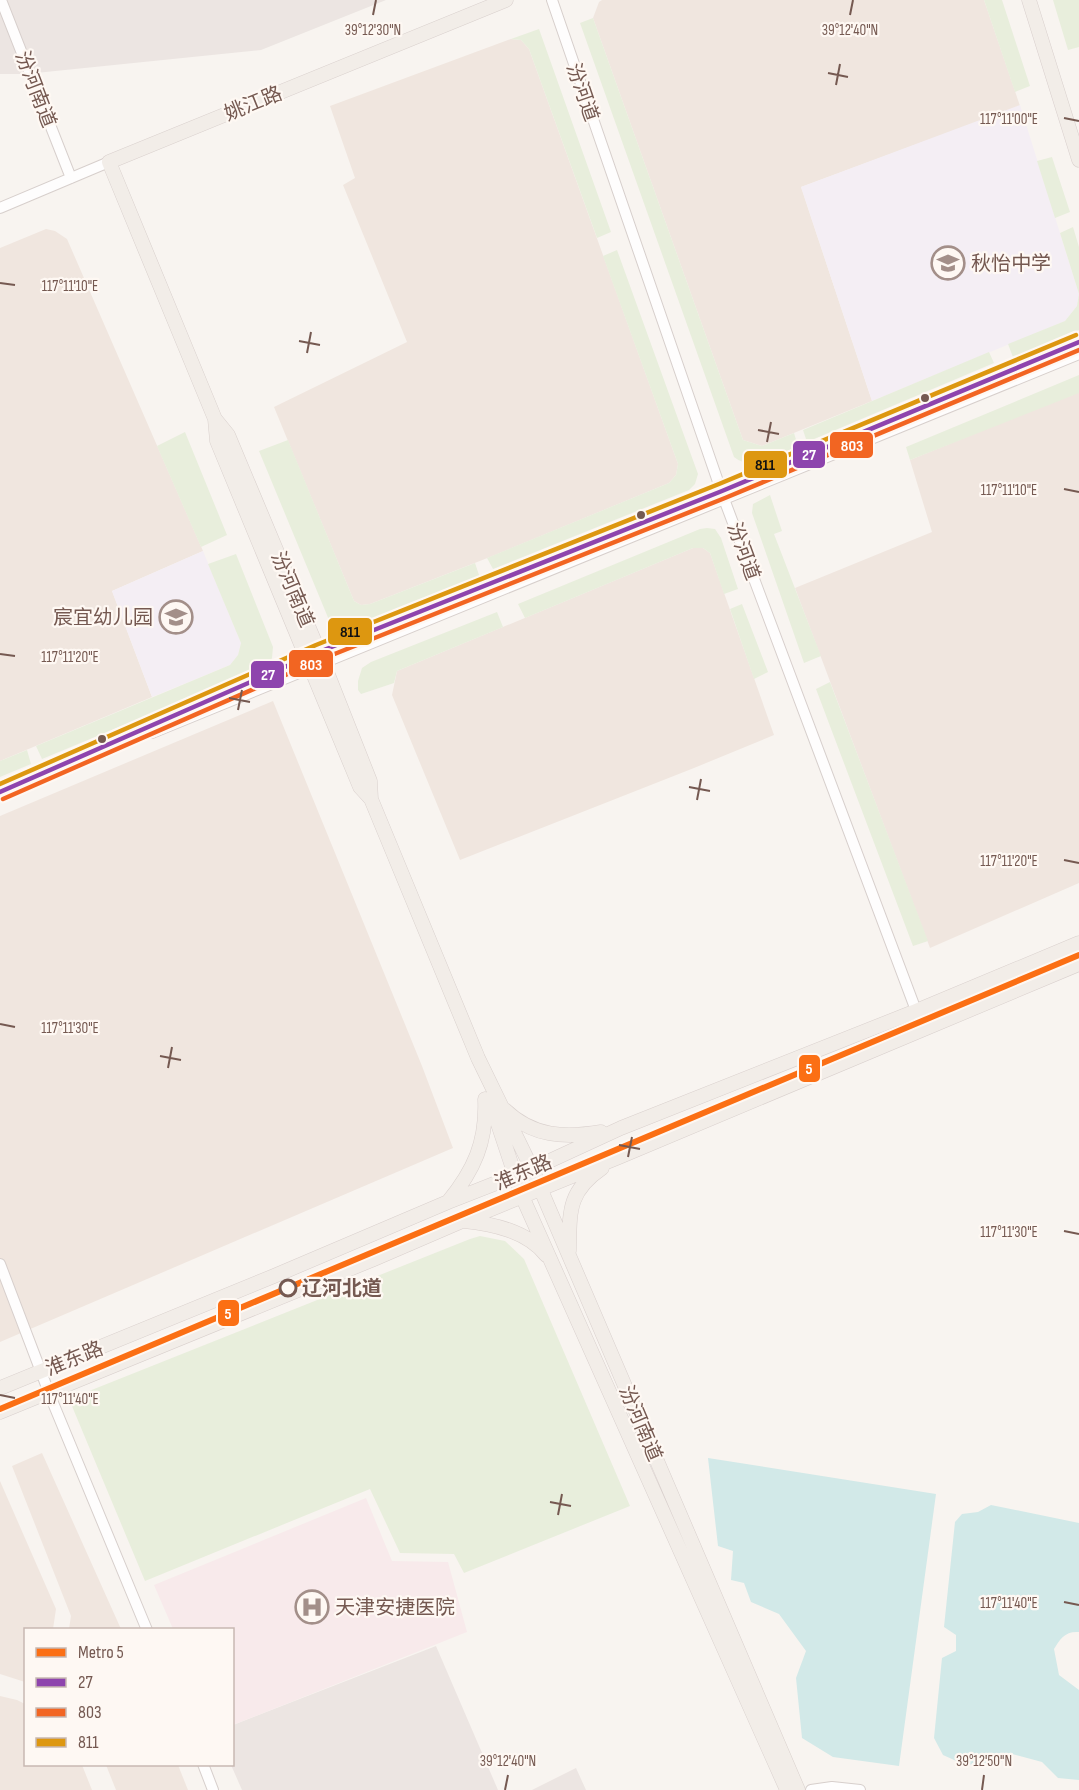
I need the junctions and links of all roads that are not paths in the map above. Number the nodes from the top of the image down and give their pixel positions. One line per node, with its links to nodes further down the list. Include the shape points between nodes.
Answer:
1 (2, 0): 7 (street, 汾河南道)
2 (506, 0): 6 (main road, 姚江路)
3 (552, 0): 12 (street, 汾河道)
4 (1029, 0): 5 (main road)
5 (1079, 160)
6 (109, 162): 7 (street, 姚江路); 11 (main road, 汾河南道)
7 (71, 178): 8 (street, 姚江路)
8 (0, 208)
9 (1079, 342): 12 (street)
10 (1079, 354): 12 (street)
11 (215, 419): 13 (main road, 汾河南道, via 228,435); 14 (main road, 汾河南道, via 217,441)
12 (723, 495): 13 (street); 20 (street, 汾河道)
13 (322, 658): 14 (street); 17 (main road, 汾河南道, via 370,781)
14 (308, 664): 15 (street); 16 (street); 17 (main road, 汾河南道, via 360,787)
15 (0, 792)
16 (0, 798)
17 (371, 798): 22 (main road, 汾河南道)
18 (1079, 943): 20 (main road, 淮东路)
19 (1079, 964): 21 (main road, 淮东路)
20 (916, 1011): 21 (street, 汾河道); 25 (main road, 淮东路)
21 (923, 1029): 26 (main road, 淮东路)
22 (478, 1058): 23 (main road, 汾河南道); 24 (main road, 汾河南道)
23 (485, 1085): 28 (main road, 汾河南道); 31 (main road, via 486,1115 479,1147 466,1179)
24 (499, 1104): 25 (main road, via 522,1123 551,1135); 27 (main road, 汾河南道)
25 (621, 1128): 27 (main road, 淮东路)
26 (619, 1157): 29 (main road, 淮东路); 33 (main road, via 577,1191 570,1219)
27 (532, 1169): 28 (main road, 淮东路); 29 (main road, 汾河南道)
28 (515, 1176): 30 (main road, 汾河南道); 31 (main road, 淮东路)
29 (540, 1189): 30 (main road, 淮东路); 33 (main road, 汾河南道)
30 (522, 1196): 32 (main road, 淮东路); 35 (main road, 汾河南道)
31 (447, 1202): 36 (main road, 淮东路)
32 (462, 1221): 35 (main road, via 506,1228 541,1249); 38 (main road, 淮东路)
33 (569, 1256): 44 (main road, 汾河南道)
34 (0, 1264): 36 (street)
35 (553, 1264): 43 (main road, 汾河南道)
36 (41, 1371): 37 (main road, 淮东路); 38 (street)
37 (0, 1388)
38 (48, 1391): 39 (main road, 淮东路); 40 (street)
39 (0, 1412)
40 (147, 1628)
41 (203, 1766): 42 (street)
42 (213, 1790)
43 (787, 1790)
44 (798, 1790)
45 (811, 1790): 46 (street, via 832,1786)
46 (860, 1790)

